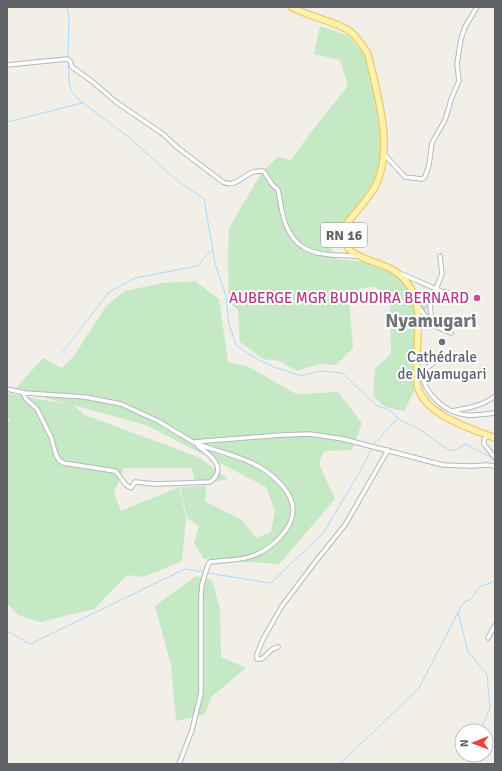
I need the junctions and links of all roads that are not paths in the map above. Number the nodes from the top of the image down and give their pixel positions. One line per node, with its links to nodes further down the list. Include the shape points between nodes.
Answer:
1 (291, 7): 4 (main road, RN 16 / RN 16, via 350,31 362,44 368,54 381,117)
2 (477, 7): 4 (street, via 461,39 457,64 458,81 445,120 432,143 426,177 405,177)
3 (7, 65): 7 (street, via 68,59 72,67 116,102 223,182 232,184 253,172 263,171 278,190 285,225 291,236 310,252 327,256)
4 (384, 154): 5 (main road, RN 16 / RN 16, via 375,186)
5 (349, 220): 6 (street); 7 (main road, RN 16 / RN 16, via 345,228 344,241)
6 (360, 234)
7 (357, 256): 9 (main road, RN 16 / RN 16)
8 (440, 256): 10 (street, via 442,274)
9 (398, 273): 10 (street); 12 (main road, RN 16 / RN 16, via 412,288)
10 (436, 289): 11 (street, via 460,296); 13 (street, via 430,304)
11 (467, 294)
12 (417, 305): 13 (street); 15 (main road, RN 16 / RN 16)
13 (432, 325): 14 (street)
14 (451, 333)
15 (417, 354): 16 (main road, RN 16 / RN 16); 16 (street, via 434,362)
16 (419, 372): 20 (street, via 425,386 437,401); 22 (main road, RN 16 / RN 16, via 419,392 431,407)
17 (7, 389): 18 (street)
18 (23, 393): 24 (street, via 85,397 121,404 158,421); 24 (street, via 36,409 51,437 59,460 63,463 115,472 126,486 131,488 135,482 205,483 214,479 218,468 214,460)
19 (495, 396): 20 (street, via 478,406)
20 (451, 411): 21 (street, via 468,416)
21 (495, 413)
22 (489, 436): 23 (main road, RN 16 / RN 16); 26 (street, via 484,439 484,444)
23 (495, 438)
24 (192, 442): 25 (street, via 300,434 343,439); 31 (street, via 240,458 266,471 283,486 293,510 291,521 267,548 255,555 210,562 208,565 201,596 201,693 192,730)
25 (388, 450): 27 (street, via 453,466); 30 (street, via 345,525 282,606 263,639 257,659 260,660)
26 (495, 458)
27 (495, 466)
28 (495, 625): 29 (street)
29 (488, 638)
30 (278, 647)
31 (179, 764)

